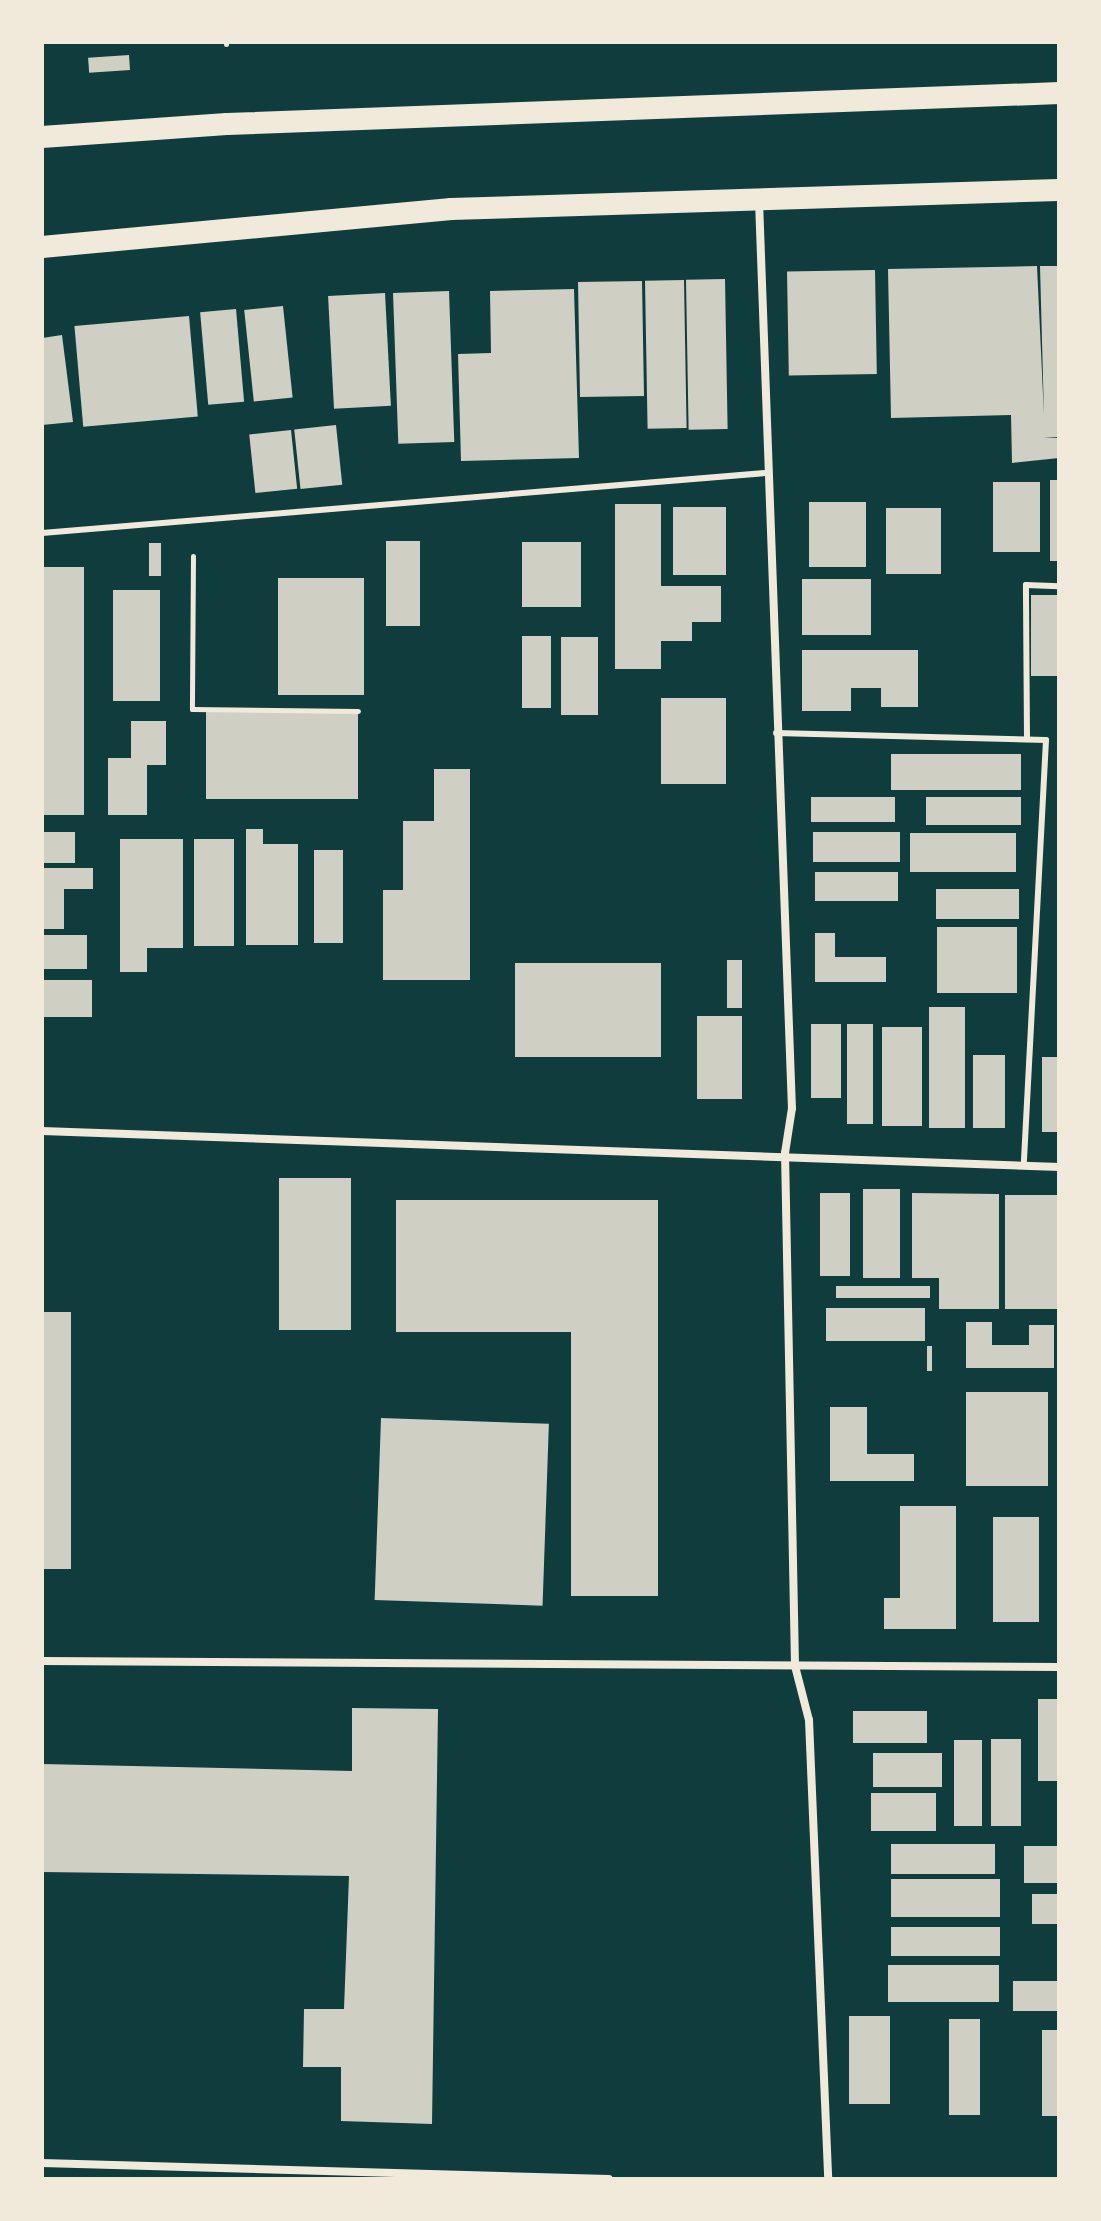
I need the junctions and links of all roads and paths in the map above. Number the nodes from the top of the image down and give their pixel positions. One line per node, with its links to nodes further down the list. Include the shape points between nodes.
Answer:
1 (1059, 93): 2 (highway, via 227,124)
2 (42, 137)
3 (1059, 190): 4 (highway)
4 (759, 196): 5 (highway, via 451,209); 6 (street)
5 (42, 247)
6 (766, 473): 7 (lane); 11 (street)
7 (194, 522): 8 (lane); 10 (path, via 192,709)
8 (42, 533)
9 (1059, 586): 12 (lane, via 1026,585)
10 (358, 711)
11 (776, 733): 12 (lane); 14 (street, via 792,1108)
12 (1027, 739): 15 (lane, via 1046,740)
13 (42, 1131): 14 (street)
14 (785, 1153): 15 (street); 18 (street)
15 (1024, 1165): 16 (street)
16 (1059, 1167)
17 (42, 1661): 18 (street)
18 (795, 1666): 19 (street); 22 (street, via 809,1720)
19 (1059, 1667)
20 (42, 2163): 21 (street)
21 (609, 2179)
22 (828, 2179)

